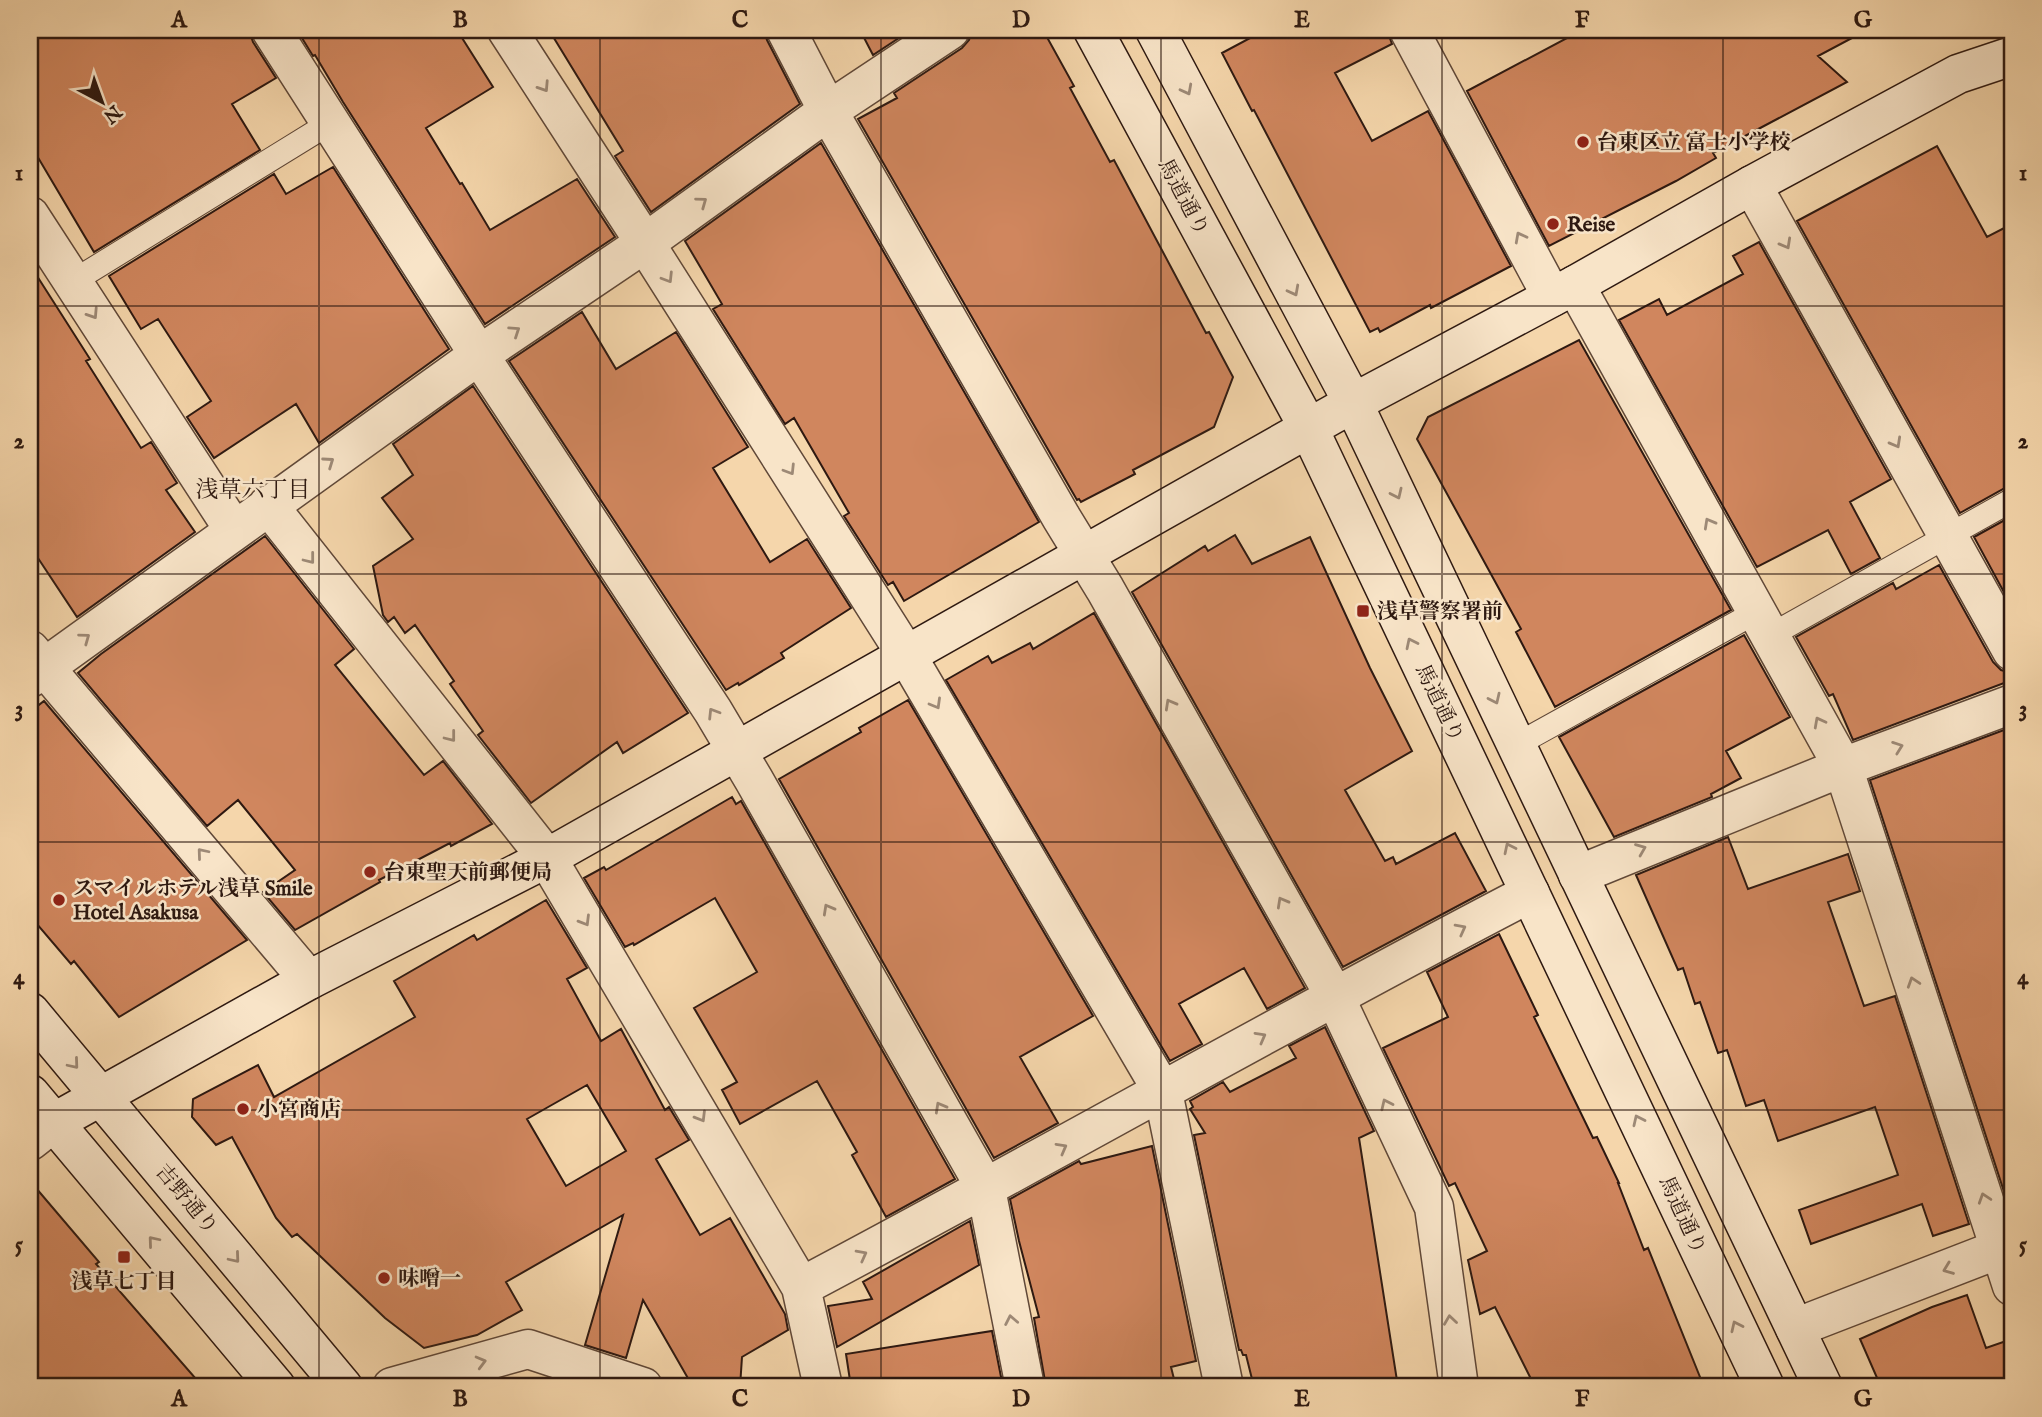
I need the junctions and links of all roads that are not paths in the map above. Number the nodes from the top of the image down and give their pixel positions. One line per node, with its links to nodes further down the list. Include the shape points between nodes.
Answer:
1 (271, 30): 12 (street)
2 (507, 30): 15 (street, one-way to 15)
3 (786, 30): 11 (street)
4 (950, 30): 11 (street)
5 (1093, 30): 20 (street, 馬道通り)
6 (1155, 30): 19 (street, one-way to 19)
7 (1409, 30): 17 (street, one-way to 7)
8 (1996, 30): 9 (street)
9 (2012, 42)
10 (2012, 56): 13 (street, via 1958,74)
11 (828, 111): 15 (street, one-way to 11); 25 (street)
12 (330, 123): 16 (lane); 18 (street)
13 (1752, 185): 17 (street); 24 (street, one-way to 24)
14 (34, 232): 16 (street)
15 (645, 243): 18 (street, one-way to 15); 28 (street, one-way to 28)
16 (72, 282): 23 (street, one-way to 23)
17 (1564, 291): 19 (street); 26 (street, one-way to 17)
18 (479, 355): 22 (street, one-way to 18); 32 (street, one-way to 18)
19 (1353, 403): 20 (street); 31 (street, one-way to 31)
20 (1309, 429): 25 (street); 36 (street, 馬道通り, one-way to 20)
21 (2012, 500): 24 (lane)
22 (268, 505): 23 (street); 34 (street, one-way to 34)
23 (234, 530): 29 (street, one-way to 23)
24 (1947, 536): 26 (lane); 27 (street)
25 (1085, 556): 28 (street); 38 (street, one-way to 25)
26 (1765, 623): 31 (lane); 33 (street, one-way to 26)
27 (2012, 651)
28 (907, 656): 32 (street); 40 (street, one-way to 40)
29 (34, 665): 37 (street, one-way to 29)
30 (2012, 704): 33 (street, one-way to 30)
31 (1516, 745): 35 (street)
32 (737, 751): 34 (street); 43 (street, one-way to 32)
33 (1843, 767): 35 (street, one-way to 33); 44 (street, one-way to 33)
34 (547, 858): 37 (street); 46 (street, one-way to 46)
35 (1578, 875): 47 (street)
36 (1530, 893): 38 (street, one-way to 36); 56 (street, 馬道通り, one-way to 36)
37 (309, 981): 41 (street)
38 (1334, 995): 40 (street, one-way to 38); 55 (street, one-way to 38, via 1434,1207)
39 (30, 1012): 41 (street, 吉野通り, one-way to 41)
40 (1163, 1092): 43 (street, one-way to 40); 54 (street)
41 (101, 1097): 42 (street); 49 (street, 吉野通り, one-way to 49)
42 (38, 1119): 48 (street, one-way to 42)
43 (986, 1189): 46 (street, one-way to 43); 53 (street, one-way to 43)
44 (2006, 1247): 45 (street); 47 (street, one-way to 47)
45 (2012, 1286)
46 (801, 1287): 52 (street)
47 (1794, 1328): 57 (street)
48 (276, 1387)
49 (343, 1387)
50 (392, 1387): 51 (street, one-way to 51, via 528,1349)
51 (643, 1387)
52 (823, 1387)
53 (1025, 1387)
54 (1224, 1387)
55 (1459, 1387)
56 (1765, 1387)
57 (1823, 1387)

